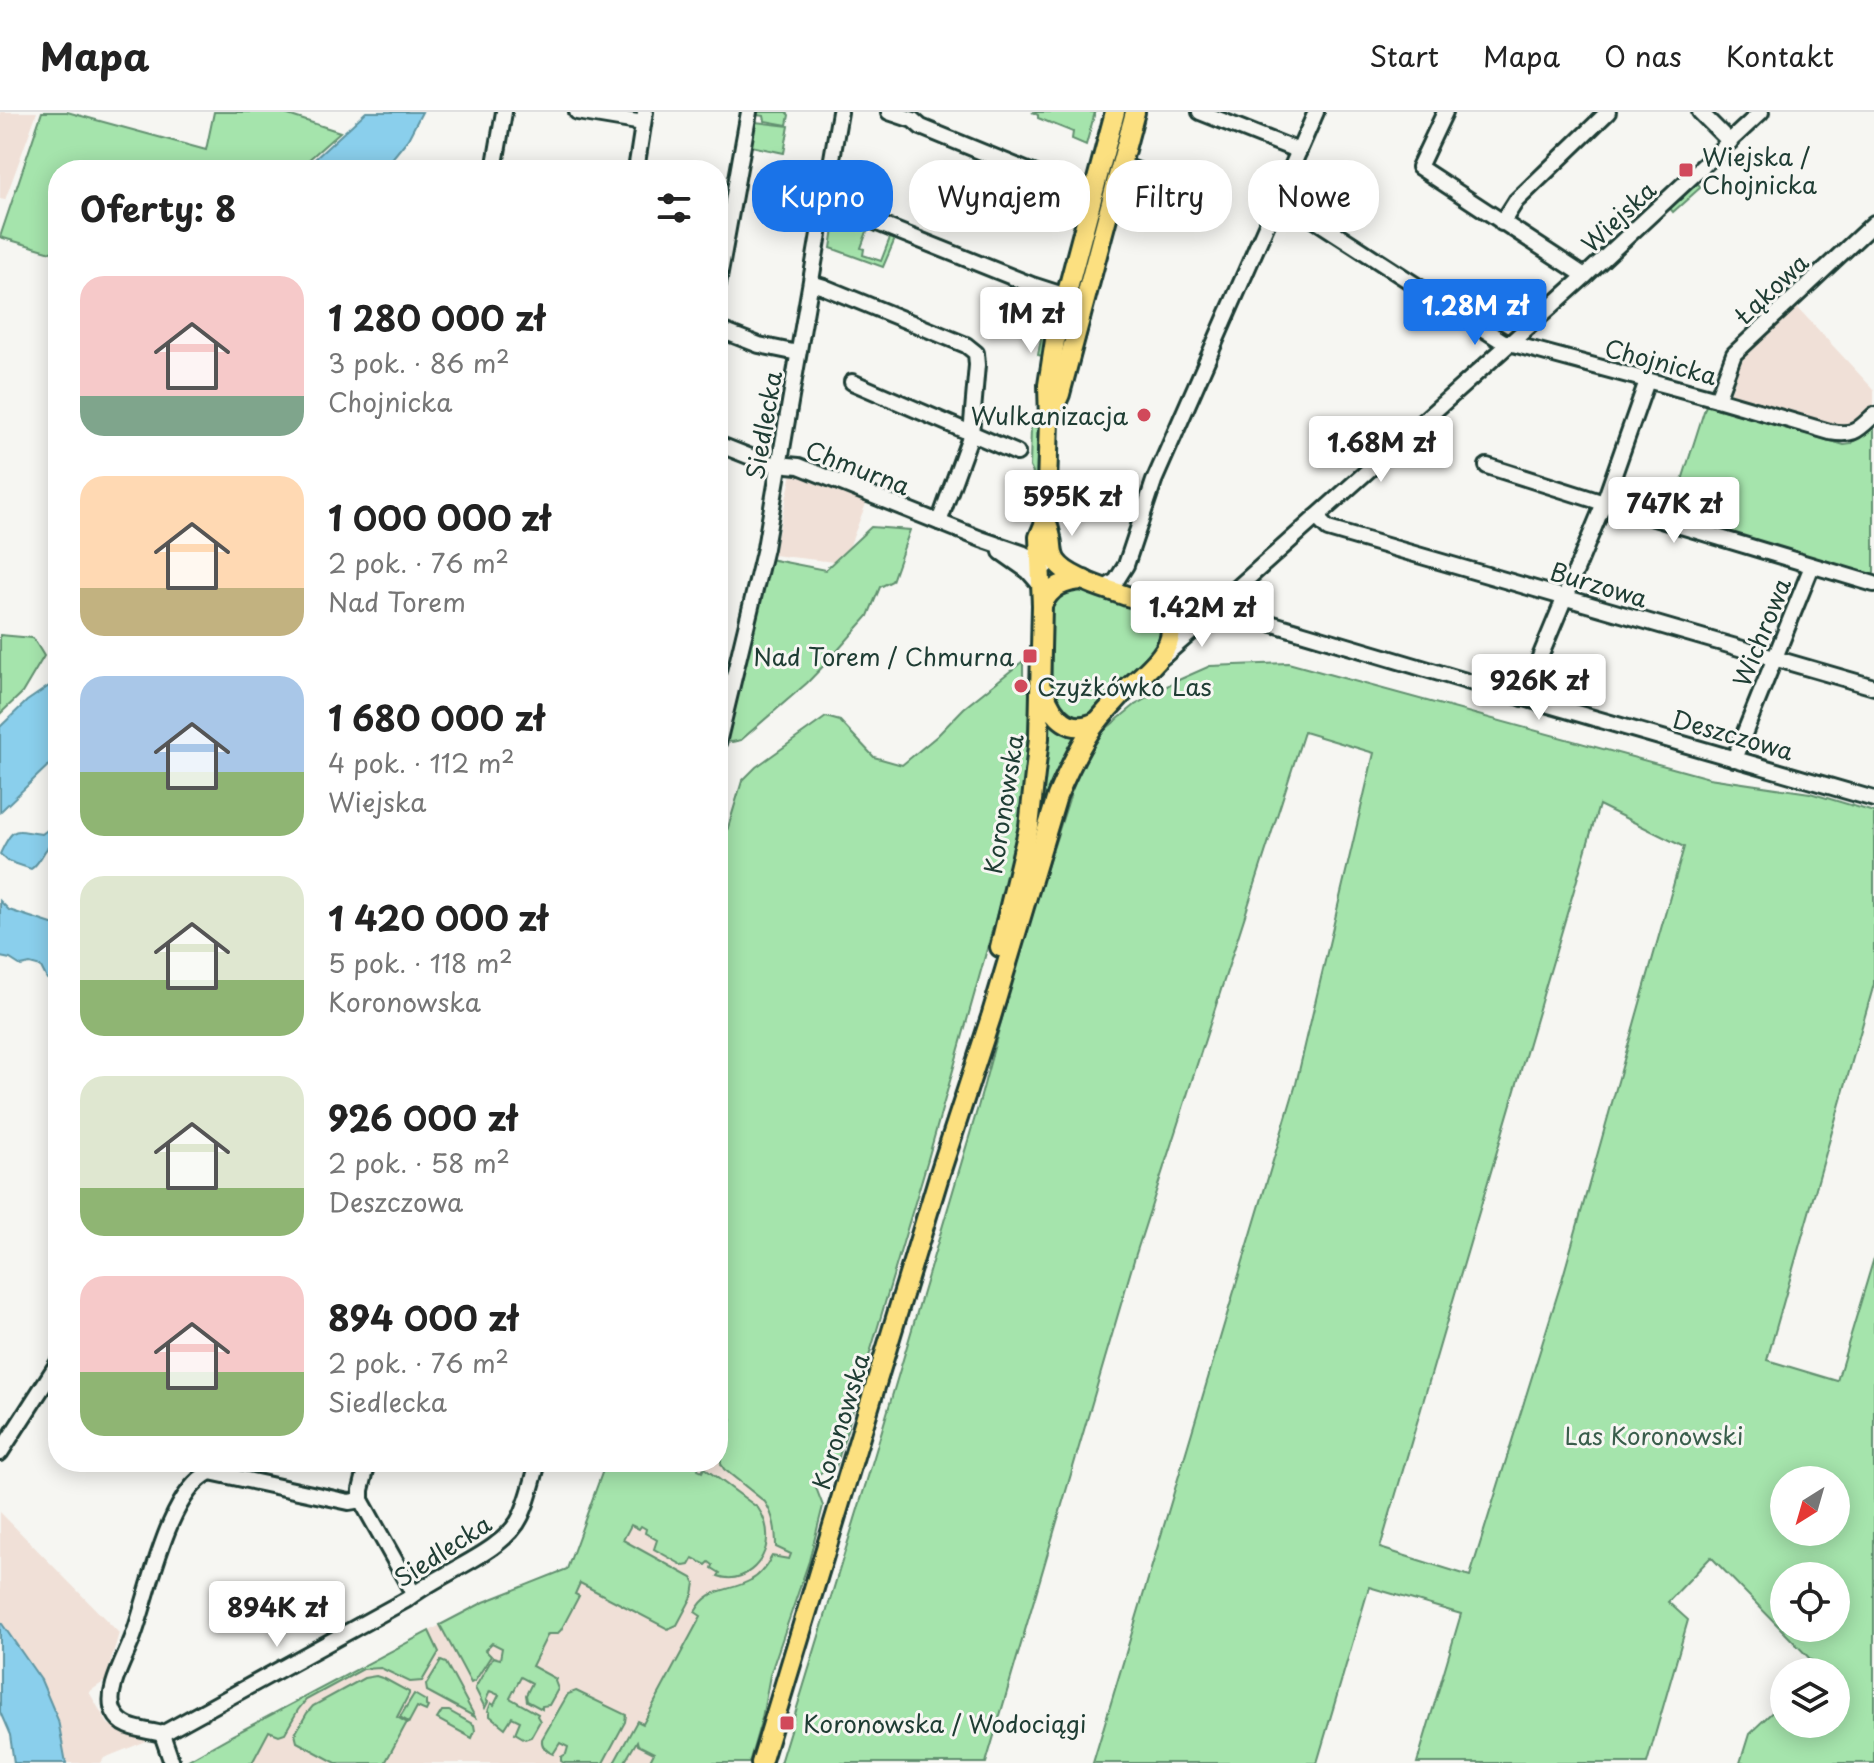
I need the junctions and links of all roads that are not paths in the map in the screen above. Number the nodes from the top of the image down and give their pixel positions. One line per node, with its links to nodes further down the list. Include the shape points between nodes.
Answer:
1 (504, 112): 17 (street)
2 (577, 112): 14 (street)
3 (749, 112): 26 (street)
4 (840, 112): 19 (street, Siedlecka)
5 (889, 112): 22 (street)
6 (1115, 112): 22 (main road)
7 (1135, 112): 20 (main road)
8 (1200, 112): 16 (street)
9 (1316, 112): 16 (street)
10 (1445, 112): 24 (street, via 1419,167)
11 (1608, 112): 24 (street, via 1516,201)
12 (1700, 112): 15 (street)
13 (1761, 112): 15 (street, Wiejska)
14 (644, 118): 18 (street)
15 (1730, 142): 31 (street, Wiejska)
16 (1299, 151): 21 (street)
17 (496, 160)
18 (638, 160)
19 (832, 160)
20 (1121, 160)
21 (1295, 160)
22 (1093, 194): 33 (main road)
23 (1106, 218): 41 (main road)
24 (1502, 223): 31 (street)
25 (1874, 223): 39 (street, Łąkowa, via 1734,354)
26 (728, 229)
27 (893, 229): 33 (street)
28 (819, 232): 32 (street, Siedlecka)
29 (1262, 232): 56 (street, via 1154,481 1128,560 1116,581)
30 (1333, 232): 35 (street, Chojnicka)
31 (1585, 276): 35 (street, Wiejska)
32 (811, 283): 36 (street, Siedlecka); 42 (street, via 979,349)
33 (1066, 296): 41 (main road, via 1048,385)
34 (728, 333): 36 (street)
35 (1510, 343): 37 (street, Chojnicka); 48 (street, Wiejska)
36 (798, 353): 45 (street, Siedlecka)
37 (1647, 381): 39 (street, Chojnicka); 47 (street)
38 (852, 382): 42 (street)
39 (1717, 399): 40 (street, Chojnicka, via 1846,435)
40 (1874, 415)
41 (1049, 420): 49 (main road)
42 (971, 434): 44 (street); 50 (street)
43 (728, 448): 45 (street, Chmurna)
44 (1017, 453)
45 (780, 463): 50 (street, Chmurna); 64 (street, Siedlecka)
46 (1487, 466): 47 (street)
47 (1604, 503): 53 (street); 58 (street)
48 (1316, 517): 58 (street, Burzowa, via 1328,529); 60 (street, Wiejska)
49 (1046, 520): 52 (main road, Koronowska, via 1039,537); 54 (main road, via 1055,559)
50 (939, 522): 51 (street, Chmurna)
51 (981, 539): 52 (street, Chmurna); 57 (street, Chmurna, via 1028,571)
52 (1040, 564): 54 (street, Chmurna); 57 (main road, Koronowska)
53 (1812, 566): 55 (street); 61 (street, Wichrowa)
54 (1078, 577): 56 (main road, Deszczowa); 57 (main road)
55 (1874, 584)
56 (1105, 588): 59 (main road, Deszczowa)
57 (1042, 596): 65 (main road, Koronowska)
58 (1565, 597): 61 (street, Burzowa); 67 (street)
59 (1150, 602): 60 (street, Deszczowa); 62 (main road, via 1163,611 1171,628 1170,641)
60 (1216, 607): 62 (street, Koronowska); 67 (street, Deszczowa)
61 (1774, 658): 66 (street, Burzowa); 70 (street, Wichrowa)
62 (1156, 662): 69 (main road, Koronowska)
63 (728, 678): 64 (street)
64 (733, 680): 68 (street, Siedlecka)
65 (1041, 683): 69 (main road, via 1060,719 1078,727); 72 (main road, Koronowska, via 1029,827)
66 (1874, 687)
67 (1523, 698): 70 (street, Deszczowa)
68 (728, 701)
69 (1098, 721): 72 (main road, Koronowska, via 1057,796)
70 (1734, 759): 71 (street, Deszczowa)
71 (1874, 799)
72 (965, 1094): 81 (main road, Koronowska)
73 (48, 1379): 74 (street)
74 (0, 1453)
75 (366, 1472): 77 (street)
76 (535, 1472): 78 (street, Siedlecka, via 521,1516 506,1535)
77 (361, 1500): 78 (street); 79 (street, via 349,1502 210,1472 198,1481 155,1561 111,1698 121,1723)
78 (413, 1593): 79 (street, Siedlecka)
79 (162, 1734): 80 (street)
80 (172, 1763)
81 (761, 1763)

